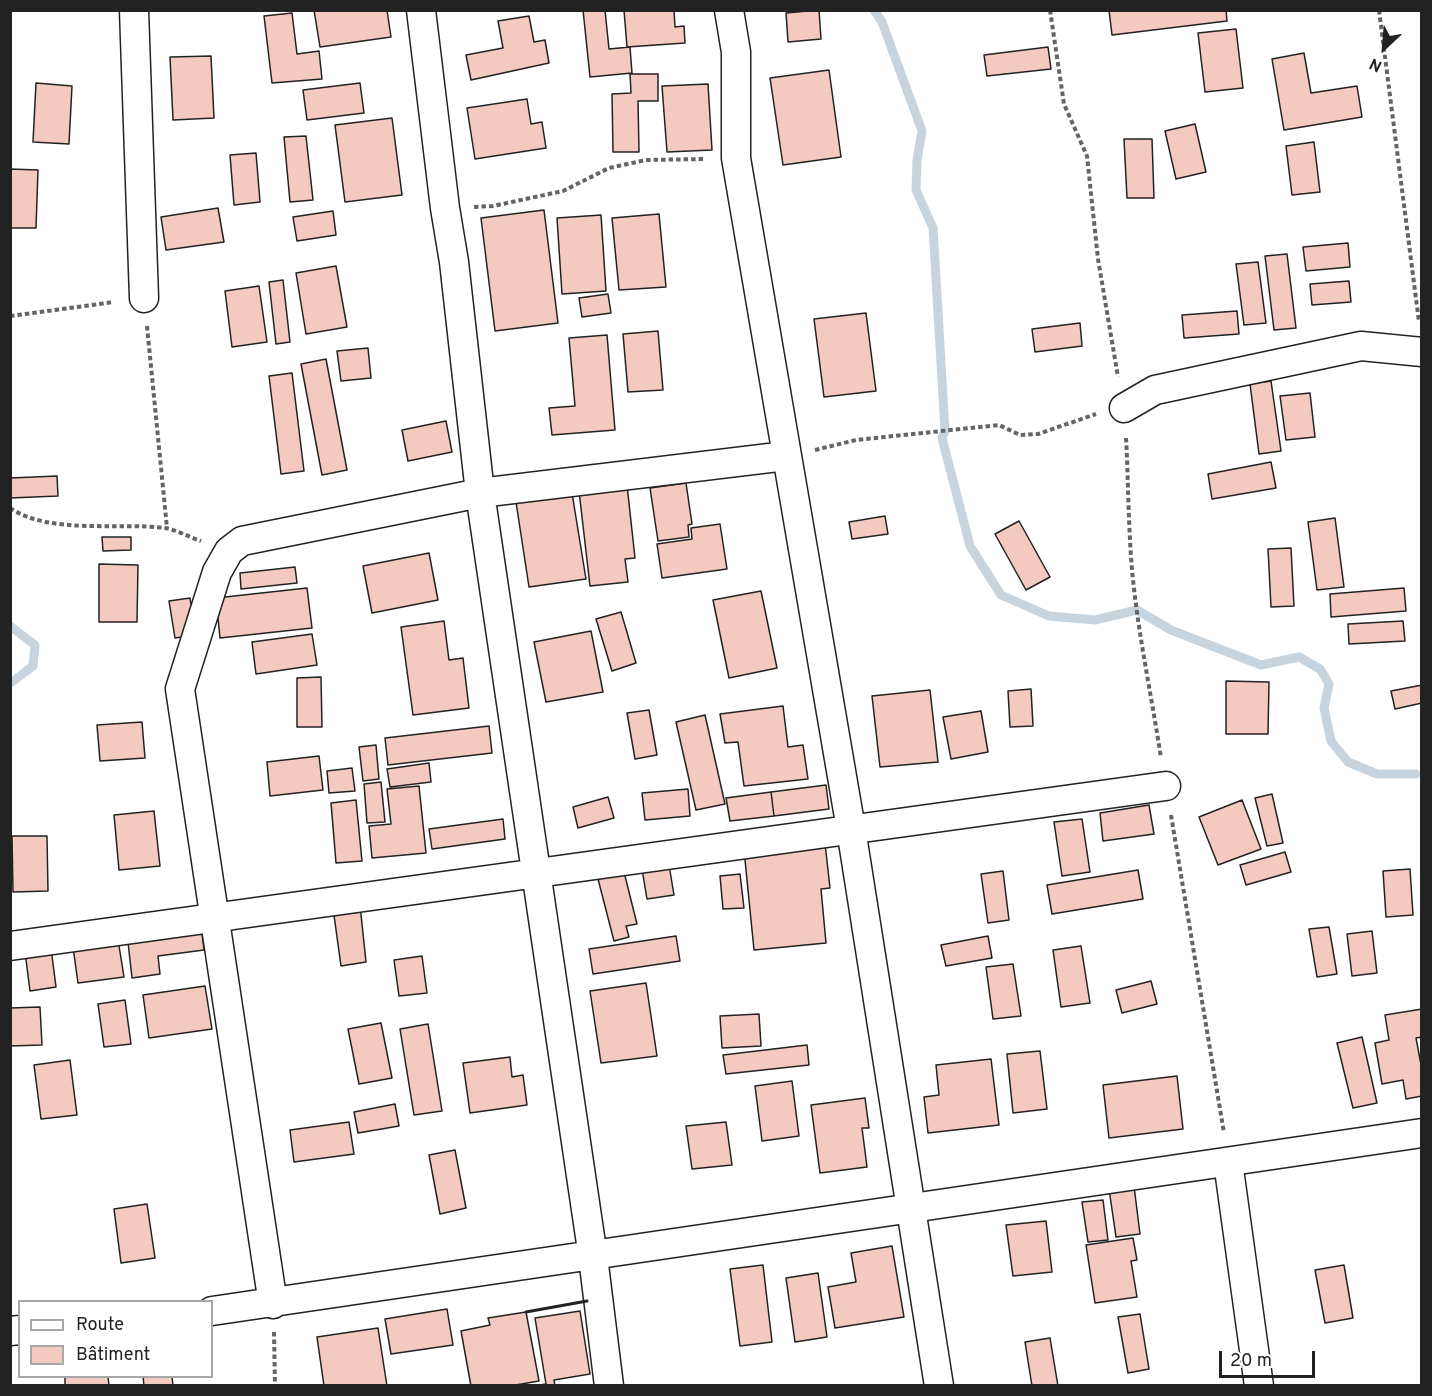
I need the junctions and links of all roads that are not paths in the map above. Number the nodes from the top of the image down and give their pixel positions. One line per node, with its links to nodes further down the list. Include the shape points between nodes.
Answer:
1 (134, 10): 4 (street)
2 (420, 10): 8 (street)
3 (729, 10): 7 (street, via 736,52 736,158)
4 (144, 298)
5 (1421, 339): 6 (street, via 1361,346 1155,390)
6 (1124, 408)
7 (786, 456): 8 (street); 10 (street)
8 (480, 493): 11 (street); 12 (street, via 242,541 229,551 217,572 180,689)
9 (1166, 786): 10 (street)
10 (851, 829): 11 (street); 16 (street)
11 (537, 872): 12 (street); 17 (street)
12 (215, 918): 13 (street); 18 (street)
13 (10, 946)
14 (1422, 1133): 15 (street)
15 (1228, 1162): 16 (street); 22 (street)
16 (913, 1209): 17 (street); 21 (street)
17 (593, 1257): 18 (street); 20 (street)
18 (273, 1304): 19 (street)
19 (213, 1311)
20 (609, 1386)
21 (939, 1386)
22 (1259, 1386)

